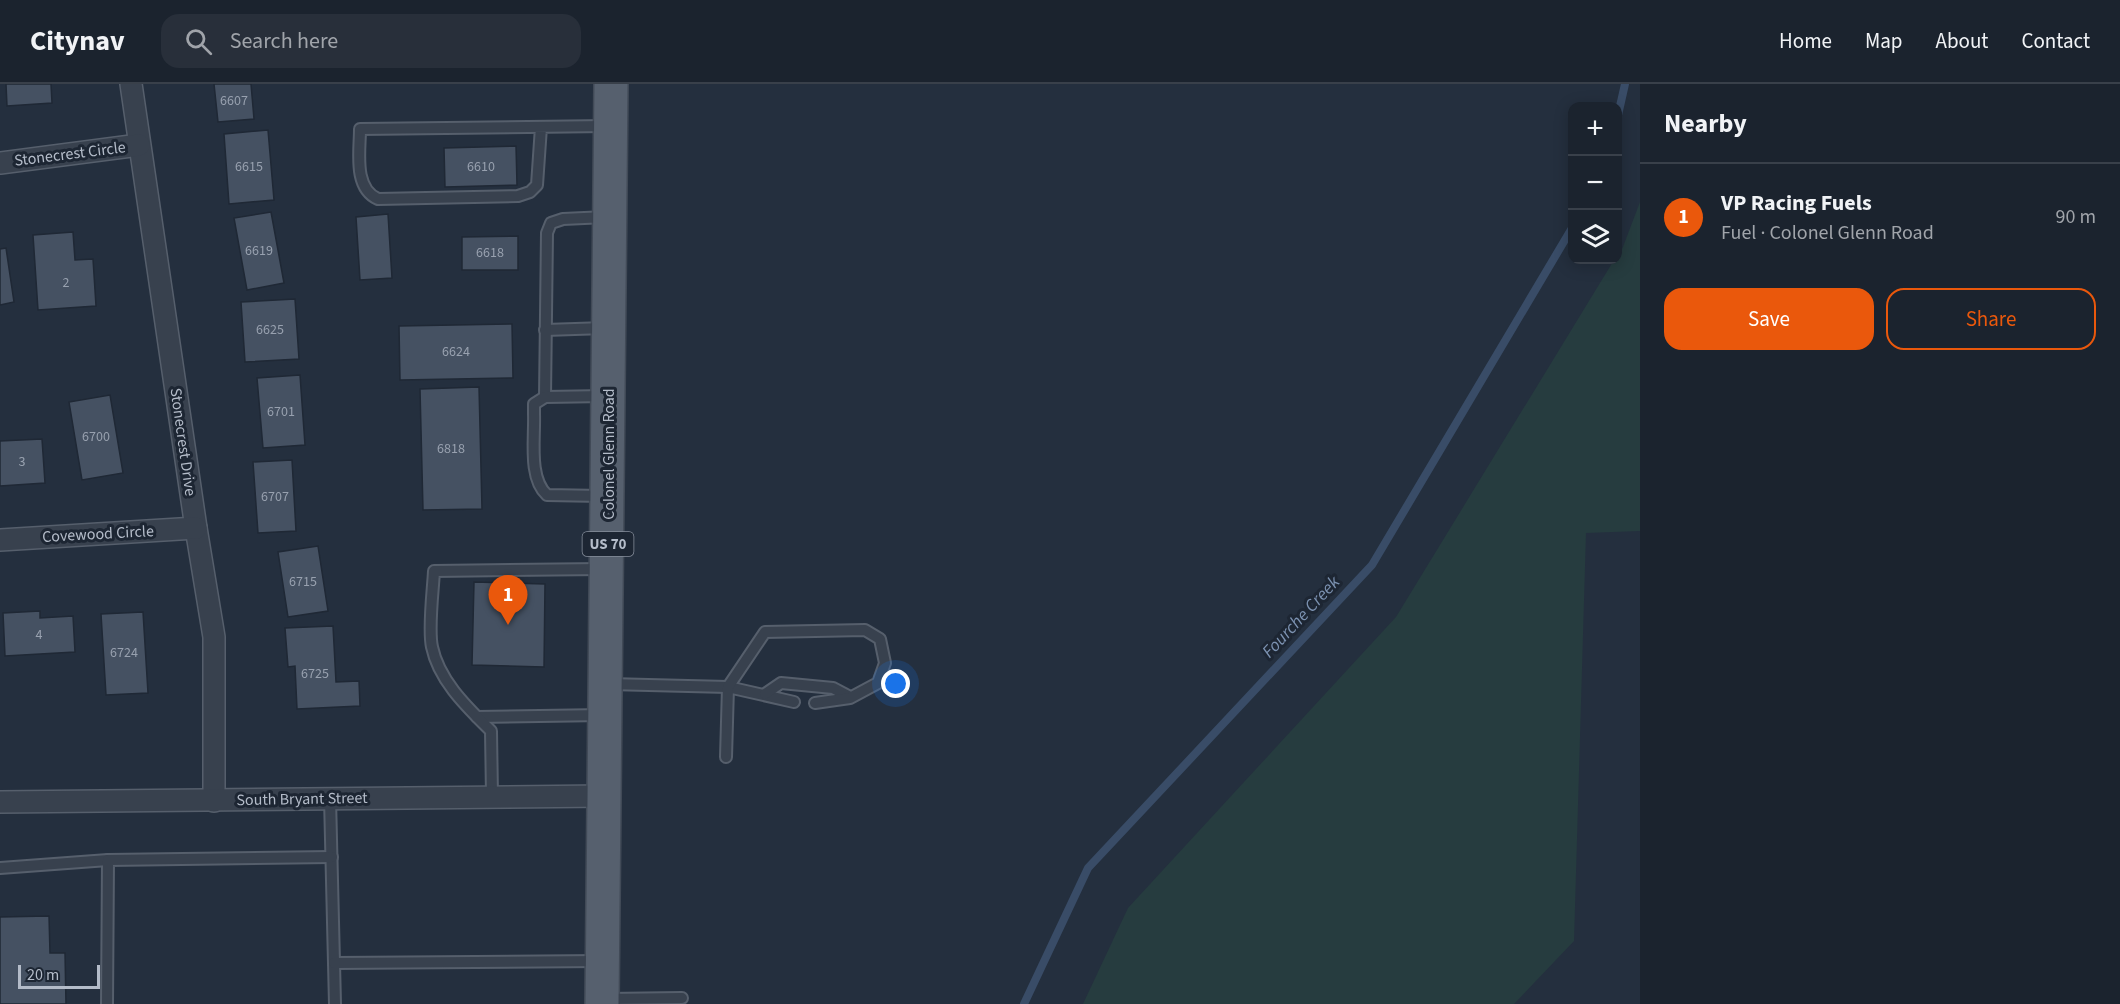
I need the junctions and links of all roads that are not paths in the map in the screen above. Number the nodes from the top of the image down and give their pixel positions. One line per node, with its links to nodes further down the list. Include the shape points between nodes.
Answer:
1 (131, 84): 5 (street, Stonecrest Drive)
2 (611, 84): 3 (main road, Colonel Glenn Road / US 70)
3 (611, 126): 4 (lane); 7 (main road, Colonel Glenn Road / US 70)
4 (541, 127): 4 (lane, via 360,129 364,189 378,199 518,196 530,192 537,185)
5 (139, 146): 6 (street, Stonecrest Circle); 13 (street, Stonecrest Drive)
6 (0, 163)
7 (609, 217): 8 (main road, Colonel Glenn Road / US 70); 9 (lane, via 551,223 547,233)
8 (608, 328): 9 (lane); 10 (main road, Colonel Glenn Road / US 70)
9 (545, 330): 11 (lane)
10 (609, 396): 11 (lane); 12 (main road, Colonel Glenn Road / US 70)
11 (544, 397): 12 (lane, via 534,404 536,477 542,490 548,495)
12 (609, 496): 15 (main road, Colonel Glenn Road / US 70)
13 (196, 528): 14 (street, Covewood Circle); 27 (street, Stonecrest Drive, via 214,637)
14 (0, 540)
15 (608, 569): 19 (main road, Colonel Glenn Road / US 70); 22 (lane, via 434,571 432,647 446,679)
16 (728, 687): 17 (lane); 18 (lane, via 765,632 865,630 880,639 885,663 878,682); 19 (lane); 23 (lane)
17 (765, 694): 18 (lane, via 781,683 833,688); 20 (lane)
18 (850, 698): 21 (lane)
19 (606, 699): 22 (lane); 25 (main road, Colonel Glenn Road / US 70)
20 (794, 702)
21 (814, 703)
22 (477, 717): 24 (lane, via 491,731)
23 (726, 758)
24 (492, 796): 25 (street, South Bryant Street); 26 (street, South Bryant Street)
25 (604, 796): 32 (main road, Colonel Glenn Road / US 70)
26 (330, 798): 27 (street, South Bryant Street); 29 (lane)
27 (214, 801): 28 (street, South Bryant Street)
28 (0, 802)
29 (332, 857): 30 (lane); 33 (lane)
30 (108, 860): 31 (lane); 36 (lane)
31 (0, 868)
32 (604, 961): 33 (lane); 35 (main road, Colonel Glenn Road / US 70)
33 (334, 963): 37 (lane)
34 (682, 998): 35 (lane)
35 (602, 1002)
36 (107, 1004)
37 (335, 1004)

